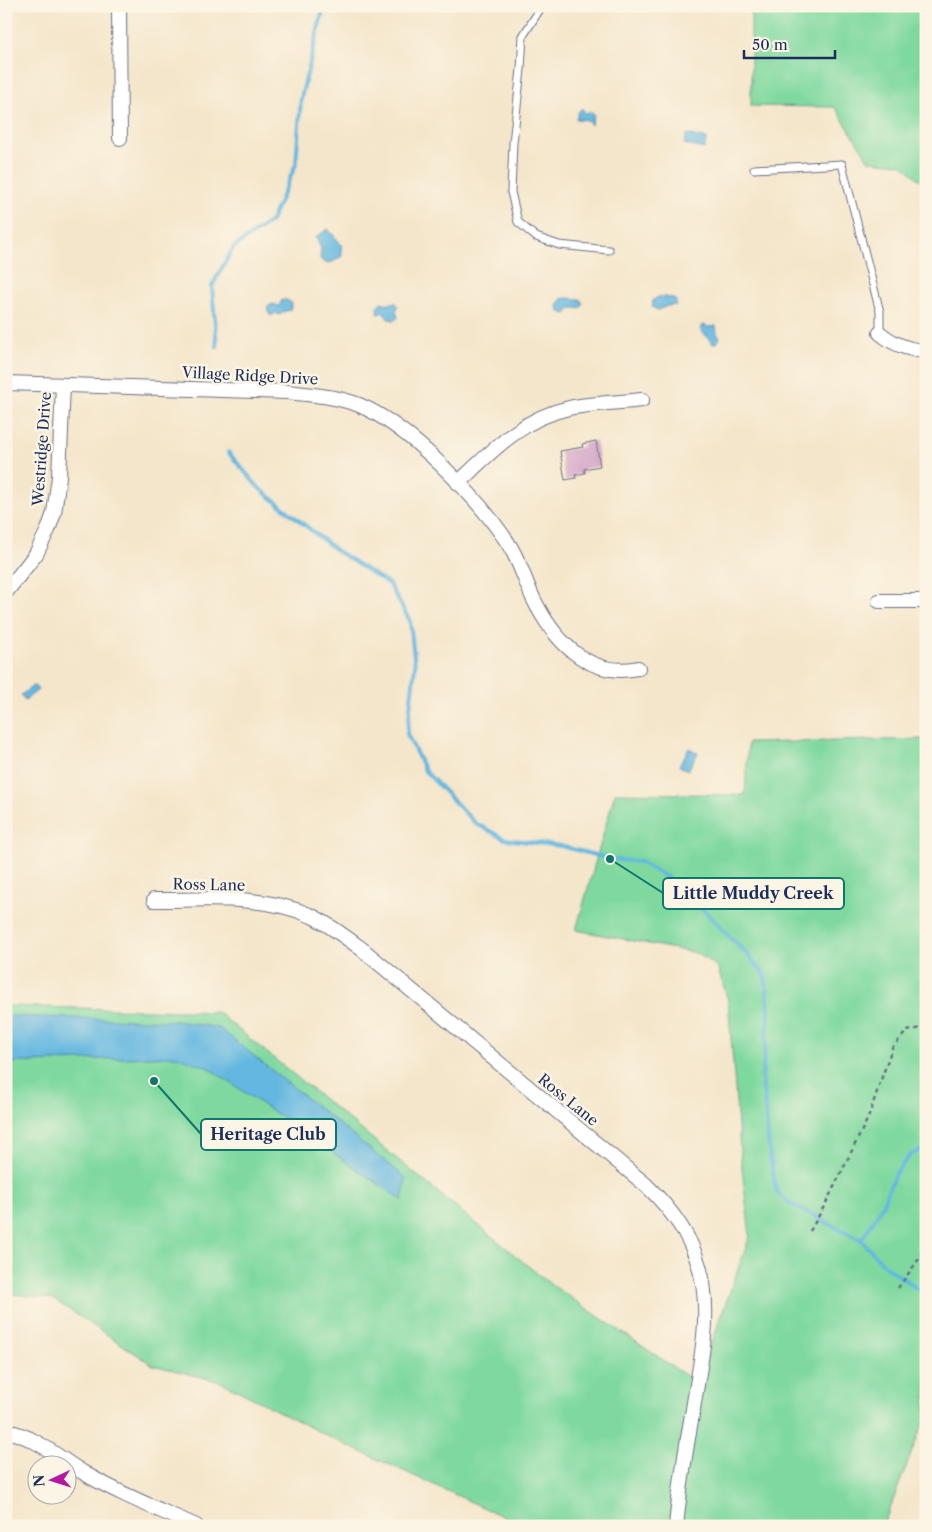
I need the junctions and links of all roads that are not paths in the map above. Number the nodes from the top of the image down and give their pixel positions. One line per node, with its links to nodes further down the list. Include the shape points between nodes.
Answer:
1 (119, 6): 3 (street)
2 (542, 6): 5 (lane, via 523,36 511,192 518,222 536,237 559,245)
3 (120, 138)
4 (754, 169): 6 (lane, via 842,164 880,312)
5 (609, 250)
6 (880, 332): 7 (street, via 894,344)
7 (926, 351)
8 (6, 383): 9 (street, Village Ridge Drive)
9 (63, 385): 11 (street, Village Ridge Drive, via 288,392 342,400 398,428); 12 (street, Westridge Drive, via 54,513 36,554)
10 (642, 400): 11 (street, via 568,408 534,420 503,440)
11 (458, 483): 15 (street, Village Ridge Drive, via 506,540 520,564 532,597 557,636 585,660 601,668 619,671)
12 (6, 592)
13 (879, 601): 14 (street)
14 (926, 601)
15 (638, 668)
16 (154, 900): 19 (street, Ross Lane, via 258,902 284,907 326,924 363,950 659,1198 694,1250 703,1284 705,1311 704,1338)
17 (6, 1431): 18 (street, via 30,1440 117,1491)
18 (196, 1526)
19 (676, 1526)

